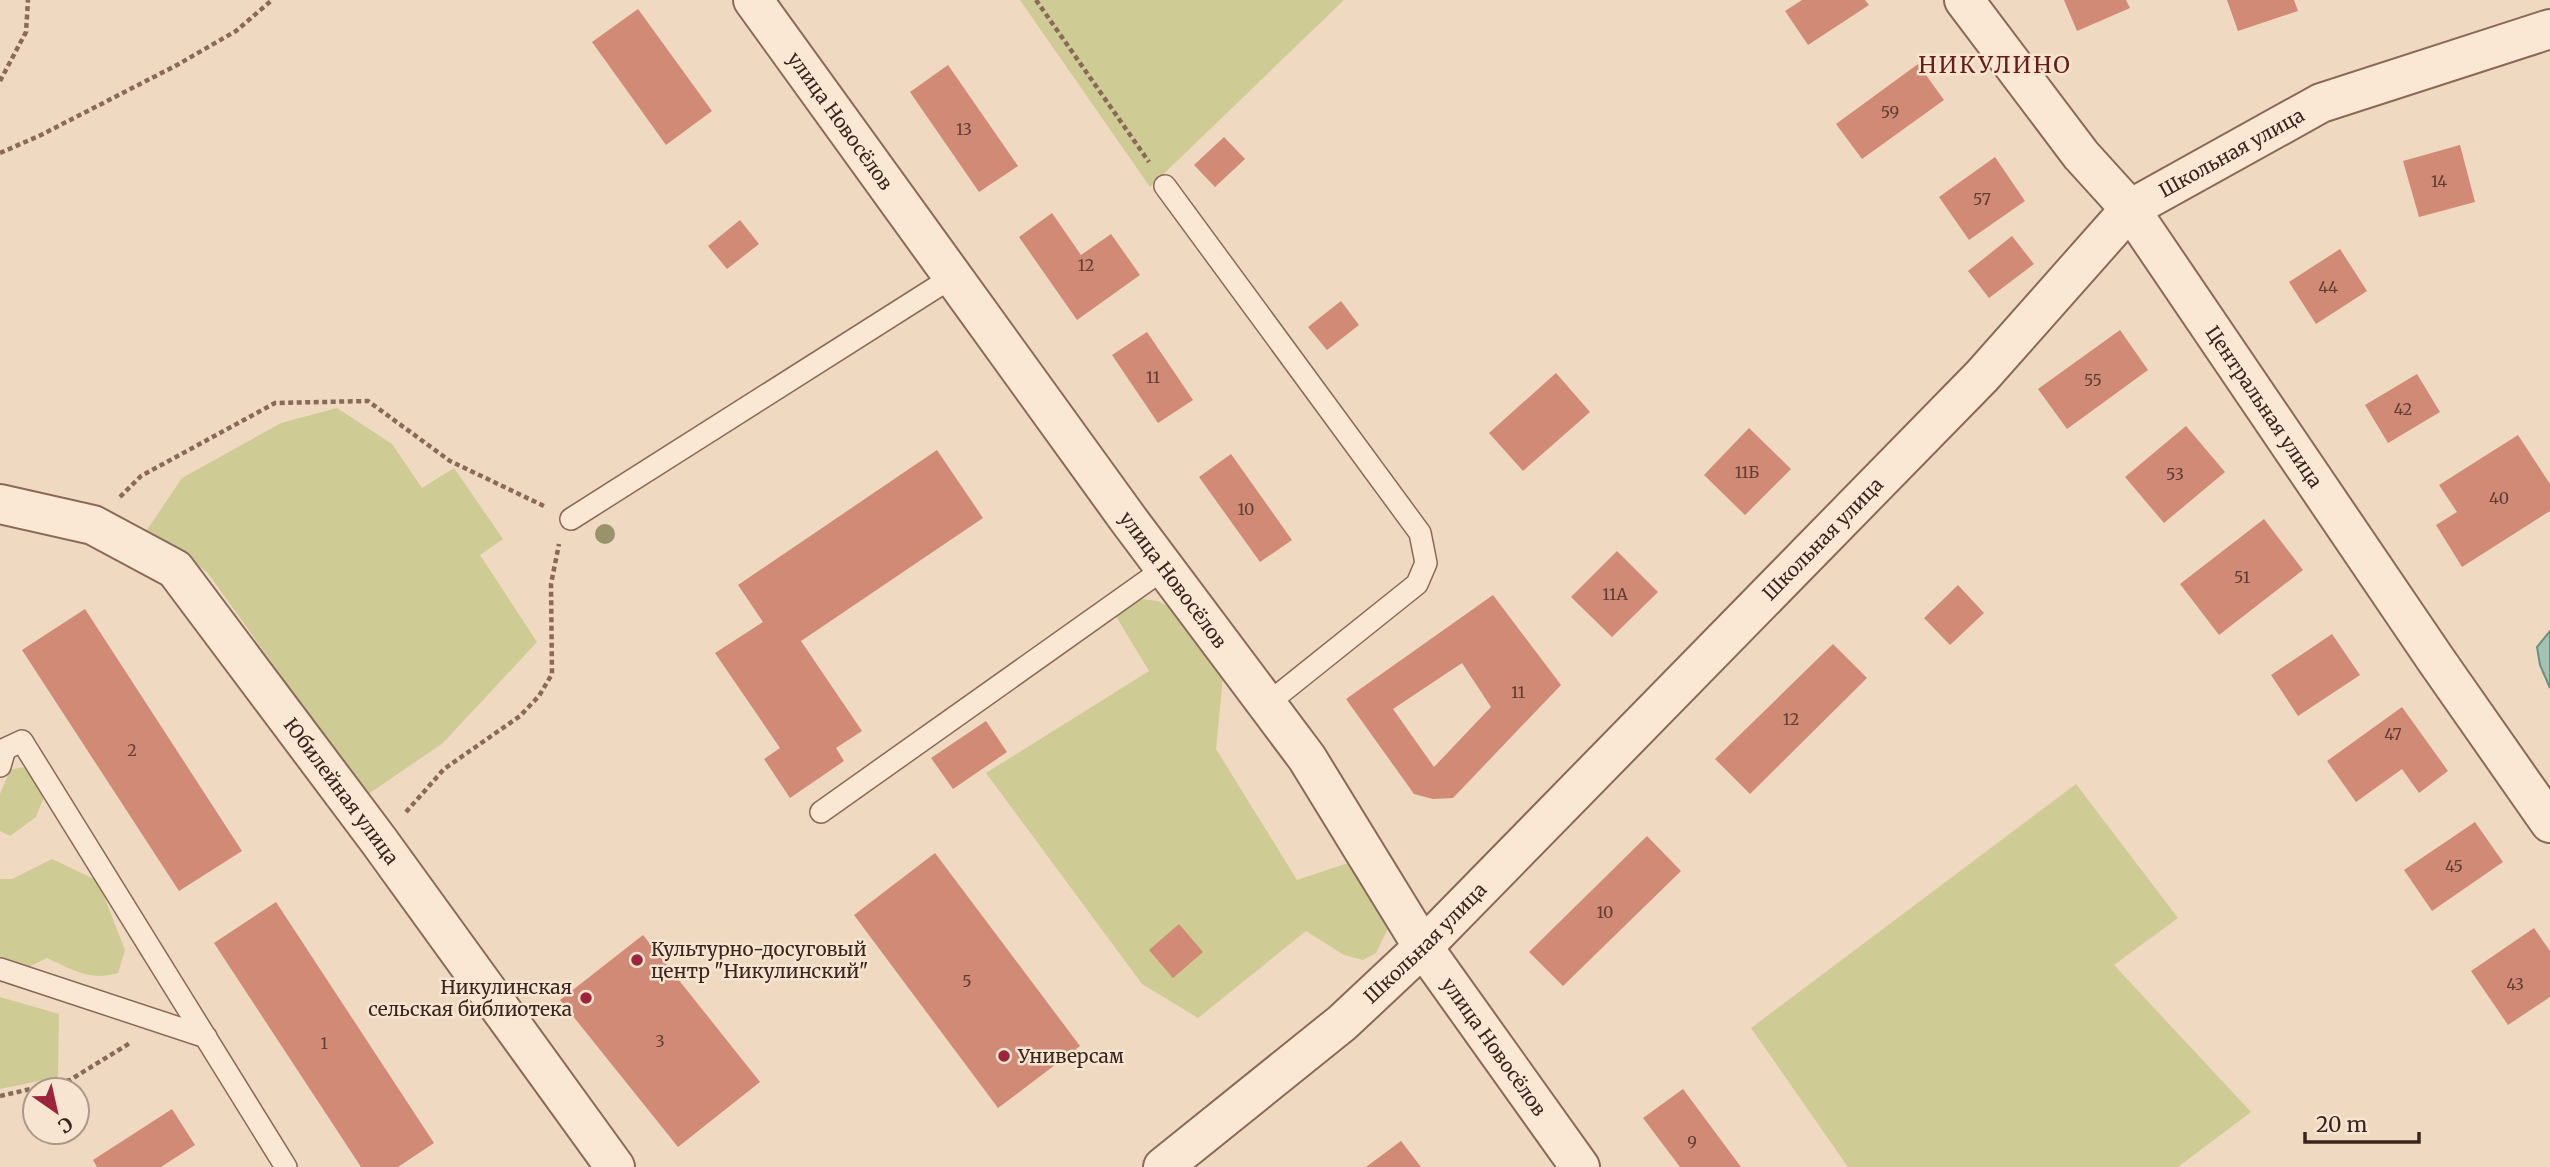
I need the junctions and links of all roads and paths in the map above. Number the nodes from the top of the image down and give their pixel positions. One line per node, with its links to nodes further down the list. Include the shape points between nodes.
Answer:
1 (28, 0): 7 (path, via 26,32)
2 (272, 0): 8 (path, via 236,31 177,65)
3 (753, 0): 11 (street, улица Новосёлов)
4 (1037, 0): 9 (path)
5 (1964, 0): 10 (street, Центральная улица, via 2081,155)
6 (2550, 29): 10 (street, Школьная улица, via 2321,103)
7 (0, 81)
8 (0, 153)
9 (1165, 186): 16 (lane, via 1420,533 1426,562 1417,584)
10 (2130, 209): 19 (street, Центральная улица); 21 (street, Школьная улица, via 1982,376)
11 (954, 276): 13 (lane); 15 (street, улица Новосёлов)
12 (0, 504): 14 (street, Юбилейная улица)
13 (571, 519): 14 (path, via 450,461 368,401 275,403 141,476); 20 (path, via 560,538 551,584 552,674 539,696 520,716 444,769)
14 (93, 525): 20 (street, Юбилейная улица, via 175,569)
15 (1165, 568): 16 (street, улица Новосёлов); 18 (lane)
16 (1267, 704): 21 (street, улица Новосёлов, via 1307,758)
17 (0, 766): 24 (lane, via 5,749 22,740)
18 (821, 811)
19 (2550, 823)
20 (379, 841): 27 (street, Юбилейная улица)
21 (1423, 947): 28 (street, Школьная улица, via 1342,1023); 29 (street, улица Новосёлов)
22 (0, 969): 23 (lane)
23 (163, 1023): 24 (lane); 25 (path, via 70,1080)
24 (206, 1037): 26 (lane)
25 (0, 1096)
26 (286, 1167)
27 (615, 1167)
28 (1163, 1167)
29 (1580, 1167)

